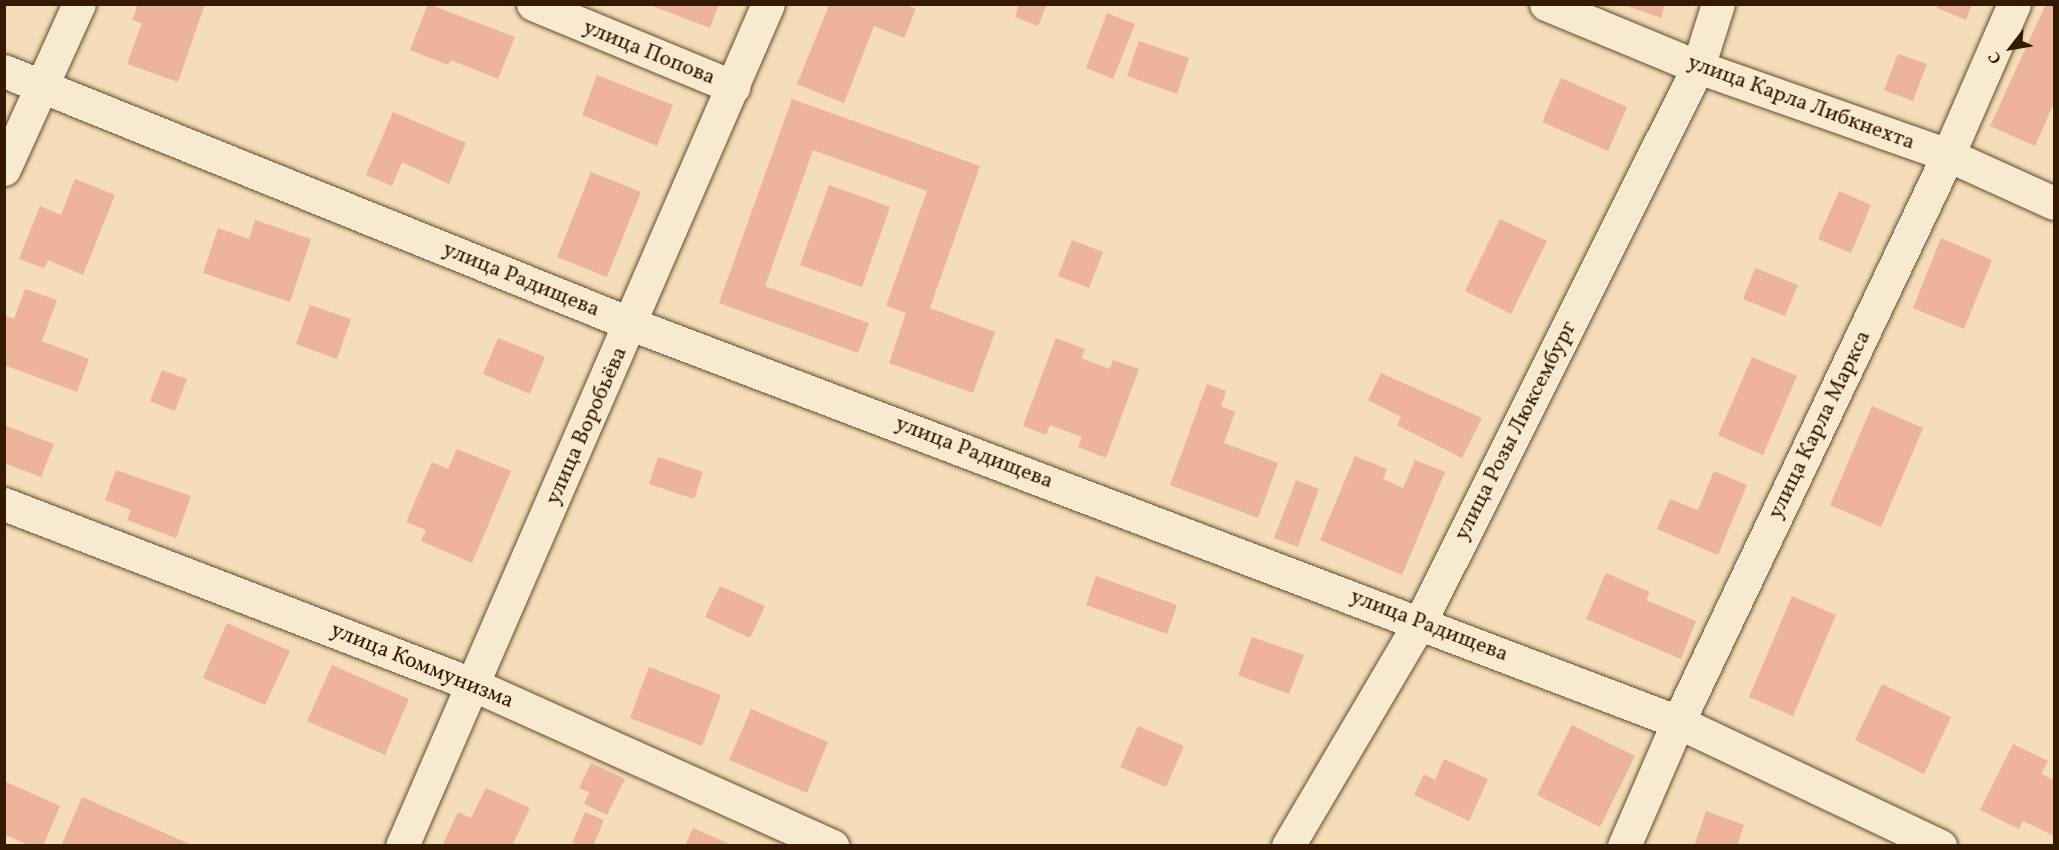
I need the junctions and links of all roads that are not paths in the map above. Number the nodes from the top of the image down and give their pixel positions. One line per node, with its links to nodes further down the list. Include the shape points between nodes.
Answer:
1 (79, 4): 9 (street)
2 (533, 4): 10 (street, улица Попова)
3 (768, 4): 10 (street, улица Воробьёва)
4 (1546, 4): 7 (street, улица Карла Либкнехта)
5 (1718, 4): 7 (street, улица Розы Люксембург)
6 (2014, 4): 11 (street, улица Карла Маркса)
7 (1698, 67): 11 (street, улица Карла Либкнехта); 16 (street, улица Розы Люксембург)
8 (4, 71): 9 (street, улица Радищева)
9 (42, 86): 12 (street); 14 (street, улица Радищева)
10 (733, 87): 14 (street, улица Воробьёва)
11 (1948, 155): 13 (street, улица Карла Либкнехта); 18 (street, улица Карла Маркса)
12 (4, 169)
13 (2055, 203)
14 (631, 324): 16 (street, улица Радищева); 17 (street, улица Воробьёва)
15 (4, 504): 17 (street, улица Коммунизма)
16 (1420, 622): 18 (street, улица Радищева); 21 (street, улица Розы Люксембург)
17 (474, 684): 19 (street, улица Воробьёва); 20 (street, улица Коммунизма)
18 (1678, 722): 22 (street, улица Карла Маркса); 23 (street, улица Радищева)
19 (402, 846)
20 (832, 846)
21 (1288, 846)
22 (1623, 846)
23 (1940, 846)

